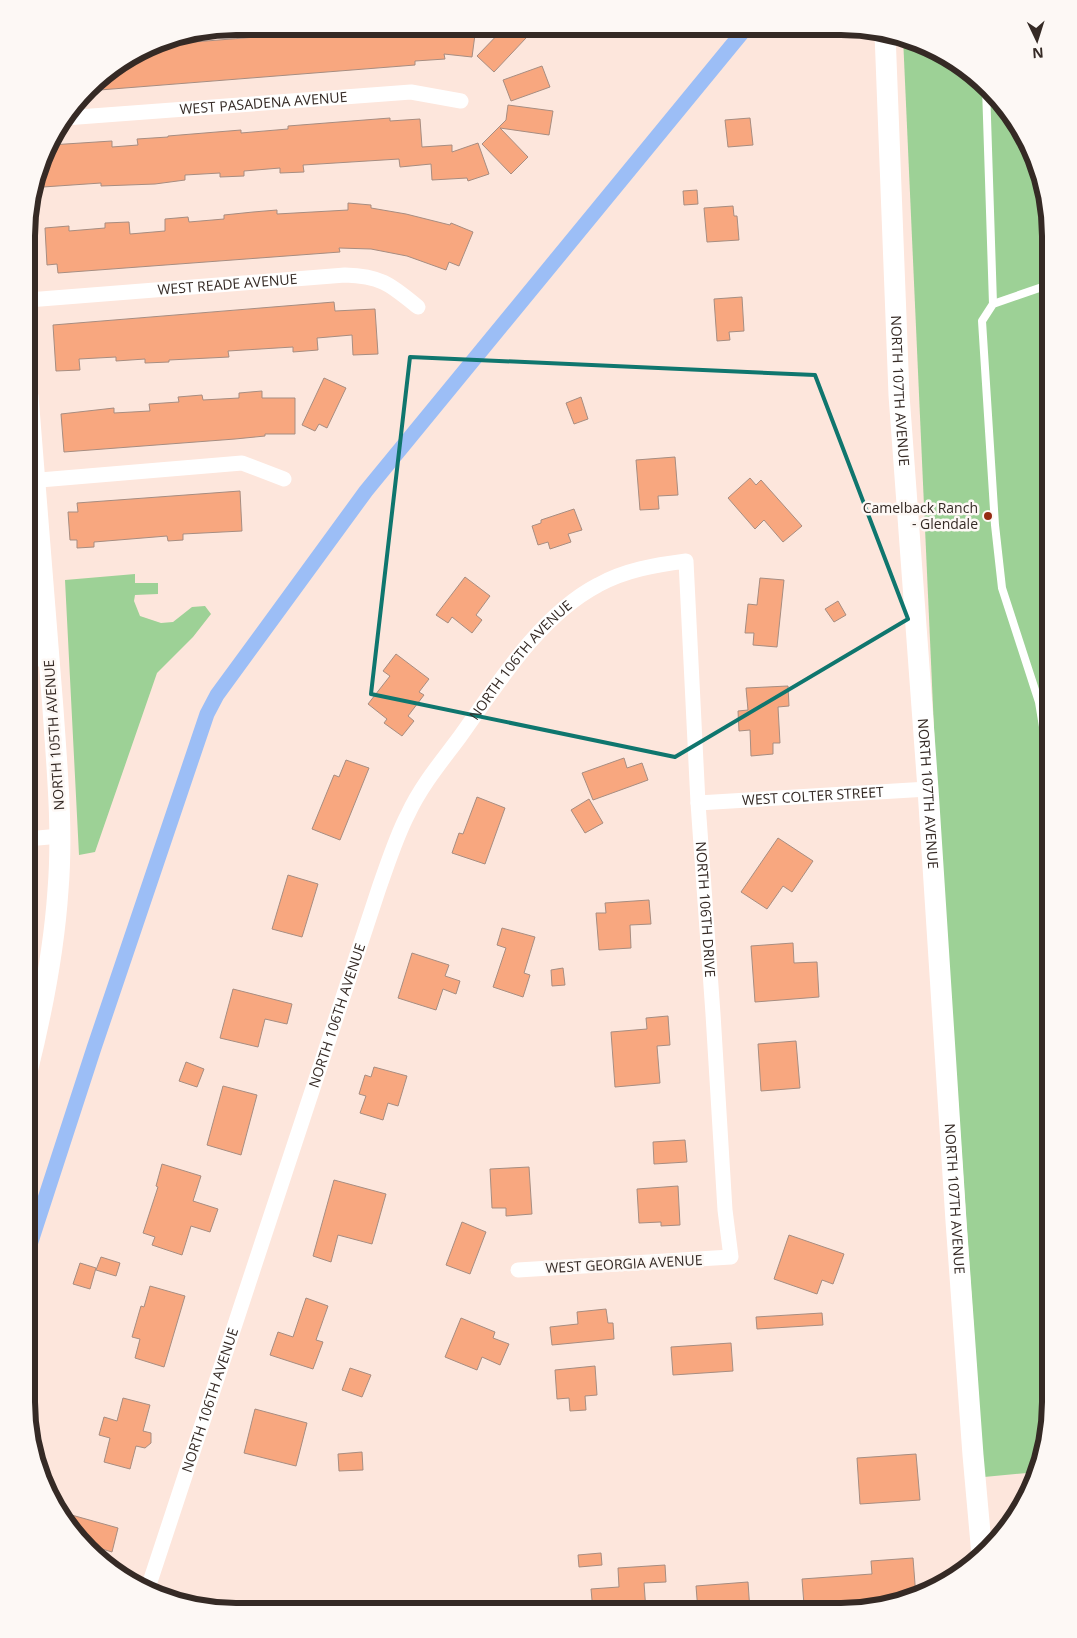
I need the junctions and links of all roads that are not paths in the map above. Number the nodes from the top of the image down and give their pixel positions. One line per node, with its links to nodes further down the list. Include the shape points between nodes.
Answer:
1 (885, 40): 16 (street, NORTH 107TH AVENUE, via 899,395)
2 (986, 98): 7 (lane)
3 (461, 101): 4 (street, WEST PASADENA AVENUE, via 411,92)
4 (75, 117)
5 (1042, 287): 7 (lane)
6 (35, 299): 8 (street, WEST READE AVENUE, via 345,275 378,279 392,285)
7 (993, 304): 15 (lane, via 982,321 1002,588 1039,702)
8 (418, 307)
9 (284, 479): 10 (street, via 242,464)
10 (35, 481)
11 (35, 520): 13 (street, NORTH 105TH AVENUE)
12 (686, 561): 17 (street, NORTH 106TH DRIVE); 24 (street, NORTH 106TH AVENUE, via 657,564 598,584 548,624 500,680 408,812 379,888)
13 (49, 658): 14 (street); 18 (street, NORTH 105TH AVENUE)
14 (35, 659)
15 (1042, 722)
16 (928, 789): 17 (street, WEST COLTER STREET); 23 (street, NORTH 107TH AVENUE, via 957,1241)
17 (698, 803): 21 (street, NORTH 106TH DRIVE, via 724,1210)
18 (60, 836): 19 (street); 20 (street, NORTH 105TH AVENUE, via 54,932)
19 (35, 838)
20 (35, 1017)
21 (731, 1258): 22 (street, WEST GEORGIA AVENUE)
22 (518, 1270)
23 (981, 1546)
24 (150, 1583)

